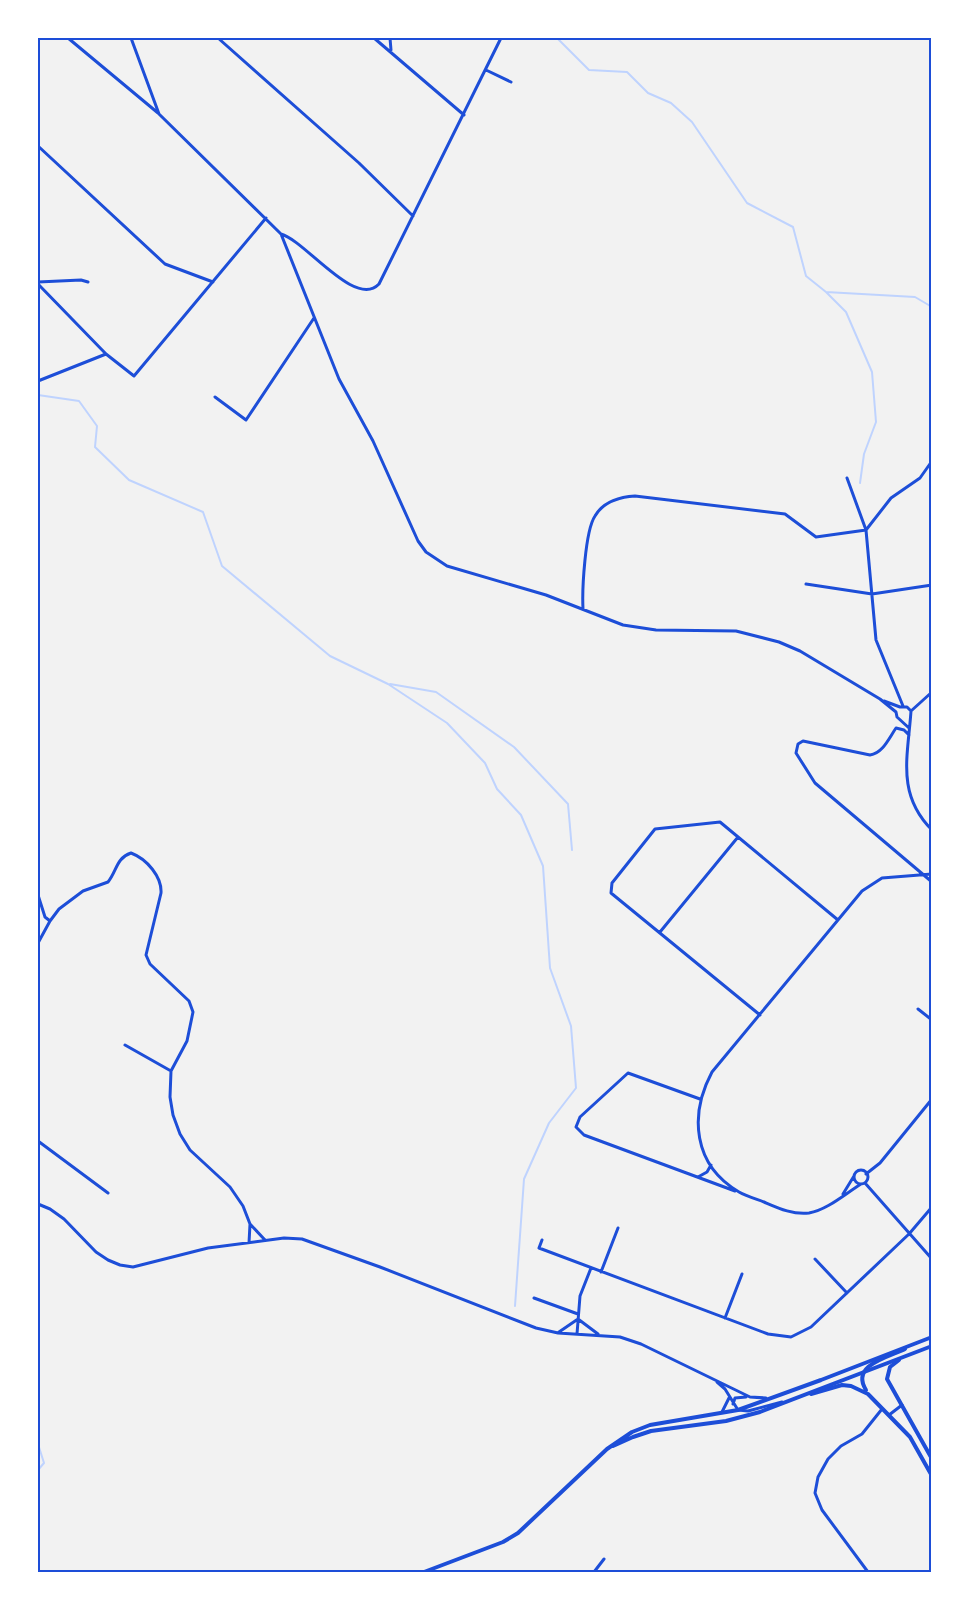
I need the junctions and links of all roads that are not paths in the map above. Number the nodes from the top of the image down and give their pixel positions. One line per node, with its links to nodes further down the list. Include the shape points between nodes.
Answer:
1 (68, 38): 10 (street)
2 (131, 38): 10 (street)
3 (218, 38): 13 (street)
4 (374, 38): 7 (street)
5 (390, 38): 7 (street)
6 (501, 38): 8 (street)
7 (392, 52): 11 (street)
8 (486, 70): 9 (street); 11 (street)
9 (511, 82)
10 (159, 114): 14 (street)
11 (464, 115): 13 (street)
12 (38, 147): 17 (street, via 165,264)
13 (413, 216): 15 (street, via 379,284 367,291 349,286 298,242)
14 (266, 218): 15 (street); 17 (street)
15 (281, 234): 19 (street)
16 (88, 282): 18 (street)
17 (213, 282): 20 (street, via 134,376)
18 (38, 283): 20 (street)
19 (314, 318): 22 (street, via 246,420); 29 (street, via 339,379 426,552 447,566)
20 (106, 354): 21 (street)
21 (38, 381)
22 (215, 397)
23 (932, 461): 25 (street, via 920,478 891,498)
24 (847, 478): 25 (street)
25 (866, 530): 28 (street); 29 (street, via 816,537 785,514 635,496 616,499 601,509 591,524)
26 (806, 584): 28 (street)
27 (932, 585): 28 (street)
28 (872, 594): 35 (street, via 876,640)
29 (583, 609): 33 (street, via 638,629 736,631 772,639)
30 (932, 643): 31 (street)
31 (932, 655)
32 (932, 692): 34 (street)
33 (883, 700): 35 (street); 37 (street)
34 (917, 704): 35 (street); 36 (street)
35 (903, 706): 36 (street); 37 (street)
36 (911, 711): 38 (street)
37 (896, 712): 39 (street)
38 (910, 717): 39 (street); 41 (street)
39 (902, 721): 40 (street); 41 (street)
40 (896, 728): 42 (street); 46 (street, via 876,754 803,741 796,753 815,783)
41 (909, 728): 42 (street)
42 (909, 735): 43 (street, via 907,789 919,816)
43 (932, 830)
44 (738, 837): 49 (street); 51 (street); 51 (street, via 720,822 655,830 612,883 611,893)
45 (932, 874): 46 (street)
46 (924, 875): 47 (street); 49 (street, via 891,876 872,883)
47 (932, 882)
48 (38, 895): 50 (street)
49 (838, 920): 54 (street)
50 (50, 921): 52 (street); 57 (street, via 80,892 108,882 119,861 129,853 158,876 161,893 146,955 150,964 189,1001 193,1012 187,1041)
51 (660, 932): 54 (street)
52 (38, 943)
53 (918, 1009): 55 (street)
54 (760, 1015): 58 (street, via 712,1072)
55 (932, 1020)
56 (125, 1045): 57 (street)
57 (171, 1071): 71 (street, via 170,1096 180,1134 190,1150 230,1187)
58 (700, 1099): 61 (street, via 697,1128); 64 (street, via 628,1073 580,1117 576,1127 584,1135)
59 (932, 1099): 62 (street, via 880,1163)
60 (38, 1141): 67 (street)
61 (711, 1164): 64 (street); 66 (street)
62 (866, 1174): 63 (street, via 860,1170); 65 (street)
63 (854, 1175): 65 (street, via 856,1182); 68 (street)
64 (698, 1177): 66 (street)
65 (863, 1183): 68 (street); 73 (street)
66 (739, 1192): 68 (street, via 795,1213 824,1208)
67 (108, 1193)
68 (842, 1195)
69 (38, 1204): 76 (street, via 64,1219 96,1252 120,1265 134,1267 208,1248)
70 (932, 1207): 73 (street)
71 (250, 1224): 75 (street); 76 (street)
72 (618, 1228): 80 (street)
73 (909, 1234): 78 (street); 82 (street)
74 (542, 1240): 79 (street, via 539,1248)
75 (265, 1241): 76 (street); 87 (street, via 302,1239)
76 (249, 1243)
77 (815, 1259): 82 (street)
78 (932, 1259)
79 (591, 1268): 80 (street); 84 (street)
80 (601, 1272): 85 (street)
81 (742, 1274): 85 (street)
82 (847, 1293): 85 (street, via 811,1328 791,1337 768,1334)
83 (534, 1298): 84 (street)
84 (578, 1314): 86 (street)
85 (725, 1318)
86 (578, 1319): 87 (street); 88 (street); 89 (street)
87 (558, 1333): 88 (street)
88 (577, 1335): 89 (street)
89 (599, 1335): 95 (street, via 641,1344)
90 (932, 1337): 91 (main road)
91 (915, 1344): 94 (main road, via 871,1364); 100 (main road)
92 (932, 1346): 93 (main road)
93 (902, 1358): 94 (main road); 102 (main road, via 890,1367 886,1379)
94 (866, 1371): 96 (main road, via 862,1378); 98 (main road)
95 (714, 1379): 97 (street); 99 (street)
96 (868, 1394): 98 (main road, via 842,1385); 103 (main road)
97 (750, 1397): 100 (street); 101 (street, via 735,1398)
98 (799, 1397): 104 (street, via 748,1411); 107 (main road, via 726,1421 651,1431)
99 (729, 1398): 101 (street); 105 (street)
100 (771, 1399): 104 (main road)
101 (733, 1404): 104 (street)
102 (902, 1406): 106 (street); 108 (main road)
103 (882, 1408): 106 (main road); 113 (street, via 862,1434 828,1459 815,1492 822,1510)
104 (738, 1410): 105 (main road)
105 (721, 1414): 107 (main road, via 650,1425)
106 (889, 1415): 109 (main road, via 910,1437)
107 (607, 1449): 111 (main road, via 518,1533)
108 (932, 1459)
109 (932, 1476)
110 (604, 1559): 112 (street)
111 (424, 1572)
112 (594, 1572)
113 (868, 1572)

